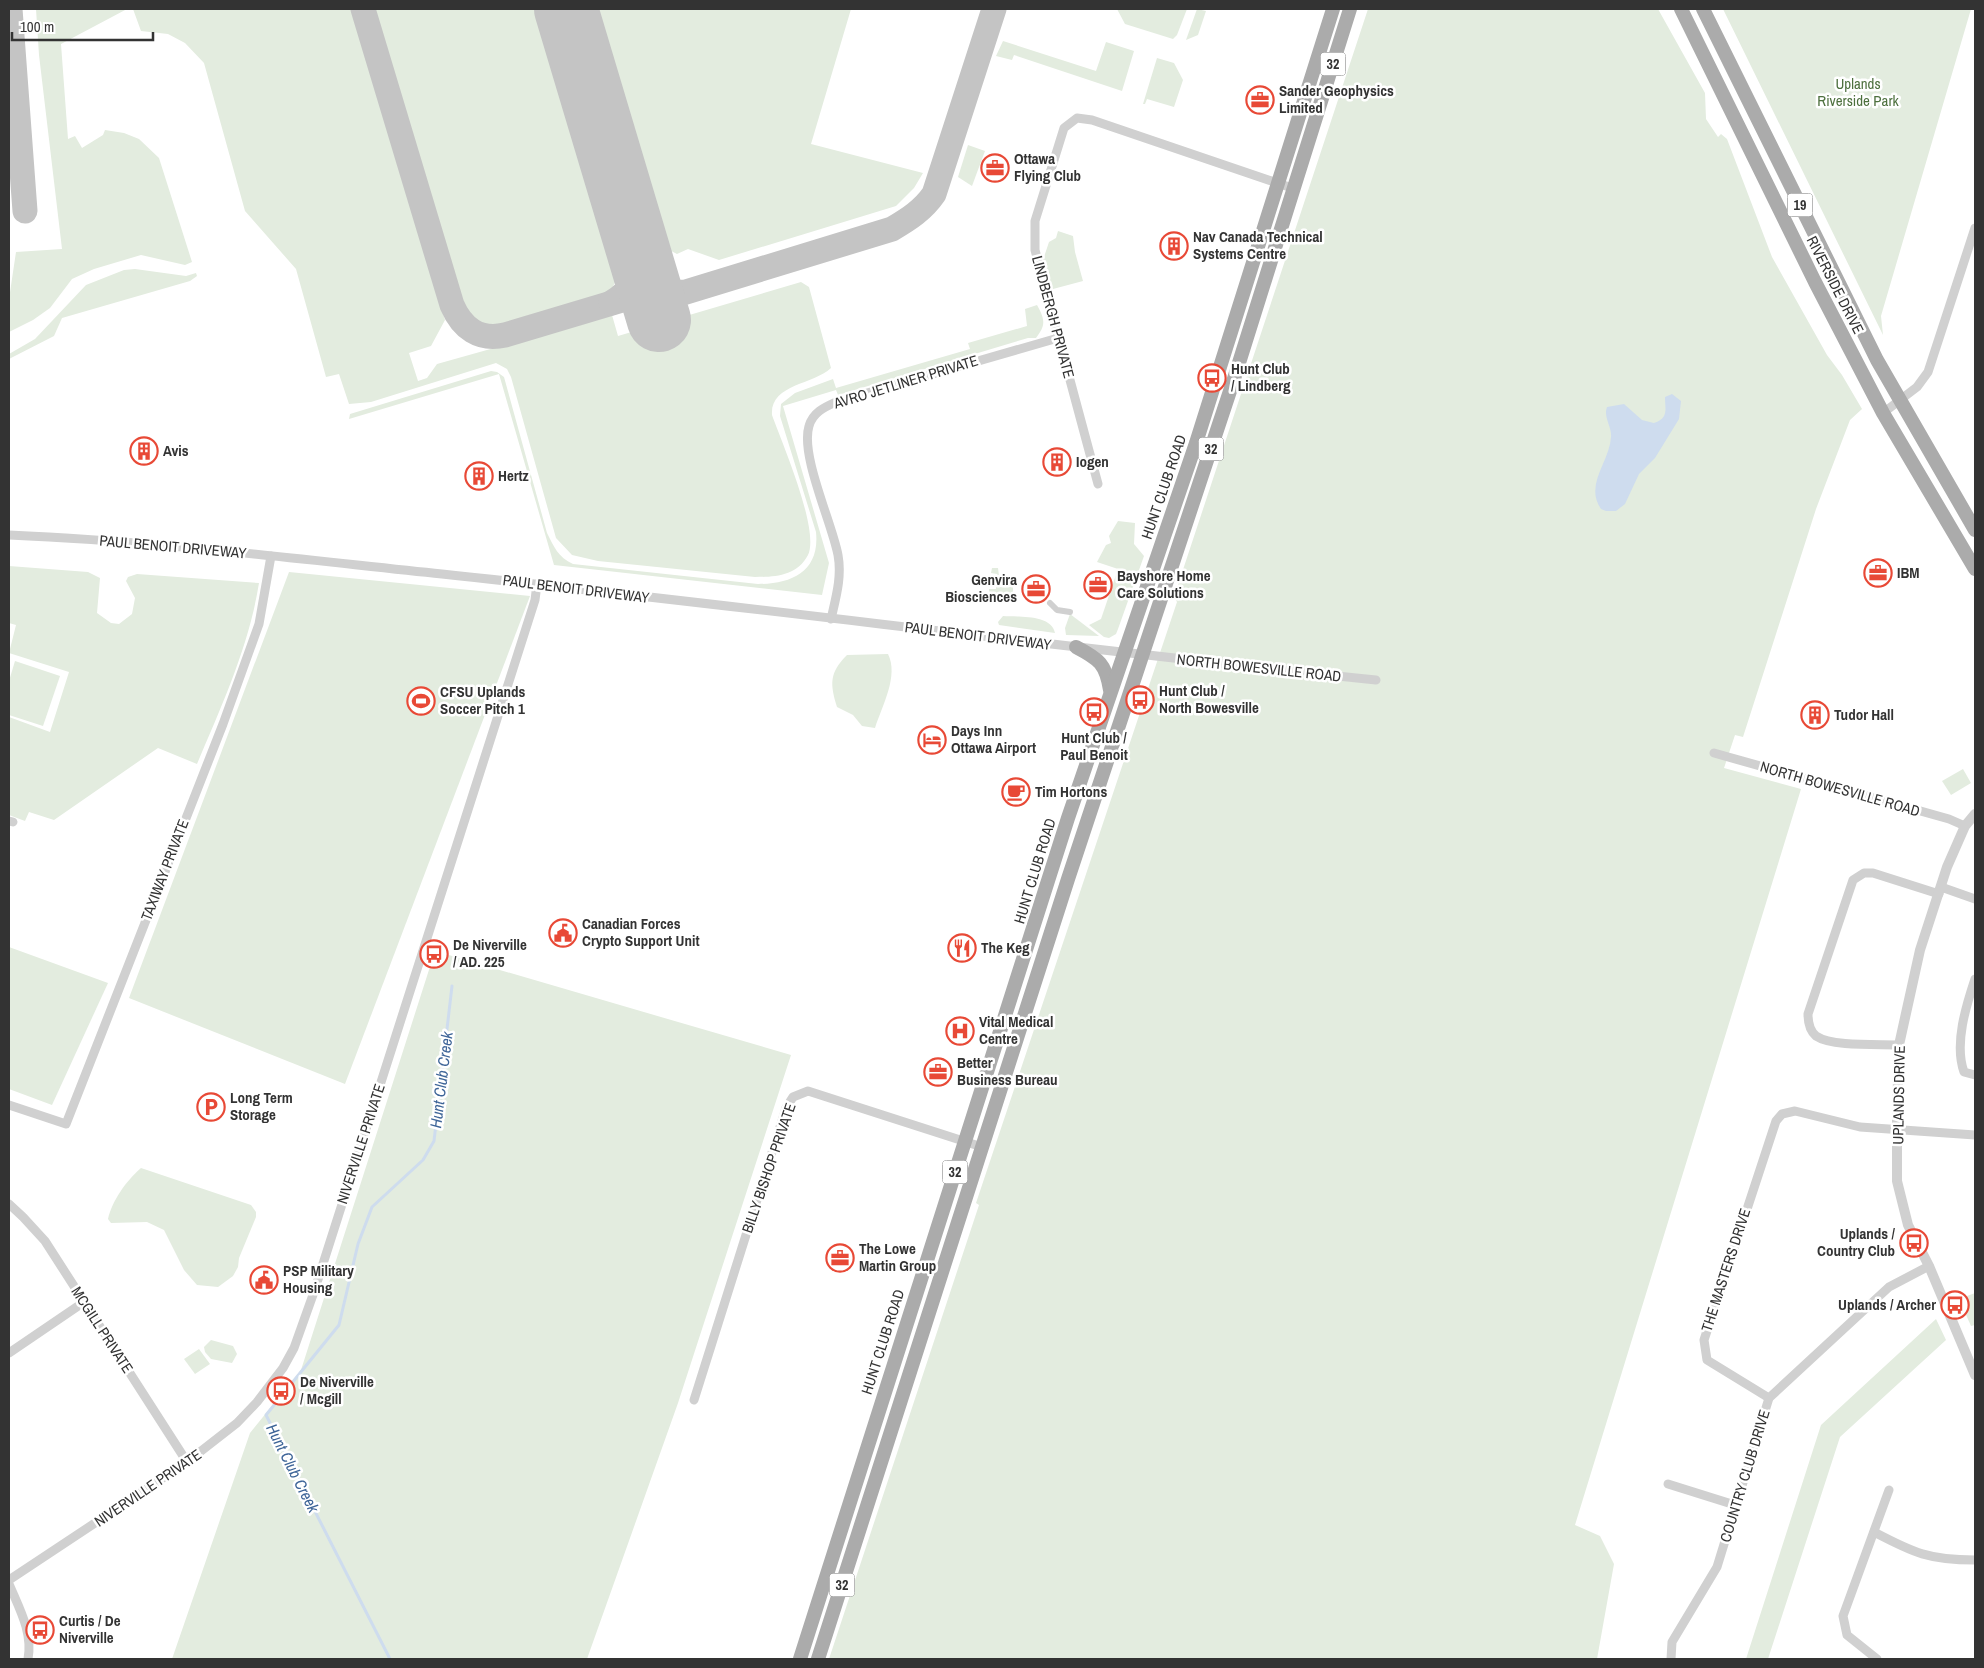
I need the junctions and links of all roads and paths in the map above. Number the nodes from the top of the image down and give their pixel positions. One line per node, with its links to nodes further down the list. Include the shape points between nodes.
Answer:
1 (1333, 9): 5 (main road, HUNT CLUB ROAD / 32)
2 (1350, 9): 6 (main road, 32)
3 (1681, 9): 10 (main road, RIVERSIDE DRIVE / 19)
4 (1703, 9): 9 (main road, RIVERSIDE DRIVE / 19, via 1876,360)
5 (1278, 184): 6 (street, LINDBERGH PRIVATE); 8 (street, LINDBERGH PRIVATE, via 1092,120 1082,117 1070,121 1058,144 1034,232 1038,268); 21 (main road, HUNT CLUB ROAD / 32)
6 (1295, 190): 22 (main road, 32)
7 (1975, 228): 9 (street, via 1928,372 1917,387)
8 (1058, 338): 11 (street, LINDBERGH PRIVATE); 19 (street, AVRO JETLINER PRIVATE, via 818,410 809,425 807,444 838,555 840,582)
9 (1900, 400): 10 (street); 12 (main road, RIVERSIDE DRIVE / 19)
10 (1883, 413): 15 (main road, RIVERSIDE DRIVE / 19)
11 (1098, 484)
12 (1975, 530)
13 (9, 535): 14 (street, PAUL BENOIT DRIVEWAY)
14 (271, 556): 16 (street, PAUL BENOIT DRIVEWAY); 33 (street, TAXIWAY PRIVATE, via 259,624 223,724 161,870 66,1124)
15 (1975, 569)
16 (537, 584): 19 (street, PAUL BENOIT DRIVEWAY); 45 (street, NIVERVILLE PRIVATE, via 535,600 320,1276 294,1348 258,1402 216,1442)
17 (1050, 603): 18 (street)
18 (1065, 614)
19 (832, 619): 20 (street, PAUL BENOIT DRIVEWAY)
20 (1076, 647): 21 (street, PAUL BENOIT DRIVEWAY); 24 (main road, via 1104,667)
21 (1125, 653): 22 (street, PAUL BENOIT DRIVEWAY); 24 (main road, HUNT CLUB ROAD / 32)
22 (1142, 655): 23 (street, NORTH BOWESVILLE ROAD); 37 (main road, 32)
23 (1376, 680)
24 (1111, 693): 36 (main road, HUNT CLUB ROAD / 32)
25 (1714, 753): 27 (street, NORTH BOWESVILLE ROAD)
26 (1975, 814): 27 (street, UPLANDS DRIVE)
27 (1965, 826): 28 (street, UPLANDS DRIVE)
28 (1940, 891): 29 (street); 31 (street, UPLANDS DRIVE, via 1920,950); 31 (street, via 1873,873 1864,873 1853,880 1808,1014 1810,1026 1817,1036 1835,1041)
29 (1975, 898)
30 (1975, 979): 32 (street, via 1960,1061 1964,1072)
31 (1899, 1045): 34 (street, UPLANDS DRIVE)
32 (1975, 1075)
33 (9, 1104)
34 (1897, 1132): 35 (street); 39 (street, UPLANDS DRIVE, via 1897,1181 1902,1203 1908,1225); 43 (street, THE MASTERS DRIVE, via 1860,1127 1795,1111 1782,1114 1772,1129 1704,1340 1707,1360)
35 (1975, 1135)
36 (965, 1142): 37 (street, BILLY BISHOP PRIVATE); 44 (street, BILLY BISHOP PRIVATE, via 808,1091 793,1097 786,1108); 53 (main road, HUNT CLUB ROAD / 32)
37 (982, 1147): 54 (main road, 32)
38 (9, 1204): 40 (street, MCGILL PRIVATE, via 45,1242)
39 (1929, 1266): 42 (street, UPLANDS DRIVE); 43 (street, COUNTRY CLUB DRIVE, via 1889,1287)
40 (84, 1302): 41 (street); 45 (street, MCGILL PRIVATE)
41 (9, 1353)
42 (1975, 1375)
43 (1769, 1398): 48 (street, COUNTRY CLUB DRIVE)
44 (694, 1400)
45 (188, 1462): 51 (street, NIVERVILLE PRIVATE)
46 (1668, 1484): 48 (street)
47 (1889, 1490): 49 (street)
48 (1735, 1505): 55 (street, COUNTRY CLUB DRIVE, via 1716,1567 1672,1642)
49 (1874, 1532): 50 (street, via 1914,1553 1947,1560); 56 (street, via 1843,1616 1847,1635)
50 (1975, 1560)
51 (9, 1582): 52 (street, via 30,1640)
52 (28, 1659)
53 (800, 1659)
54 (818, 1659)
55 (1670, 1659)
56 (1877, 1659)

